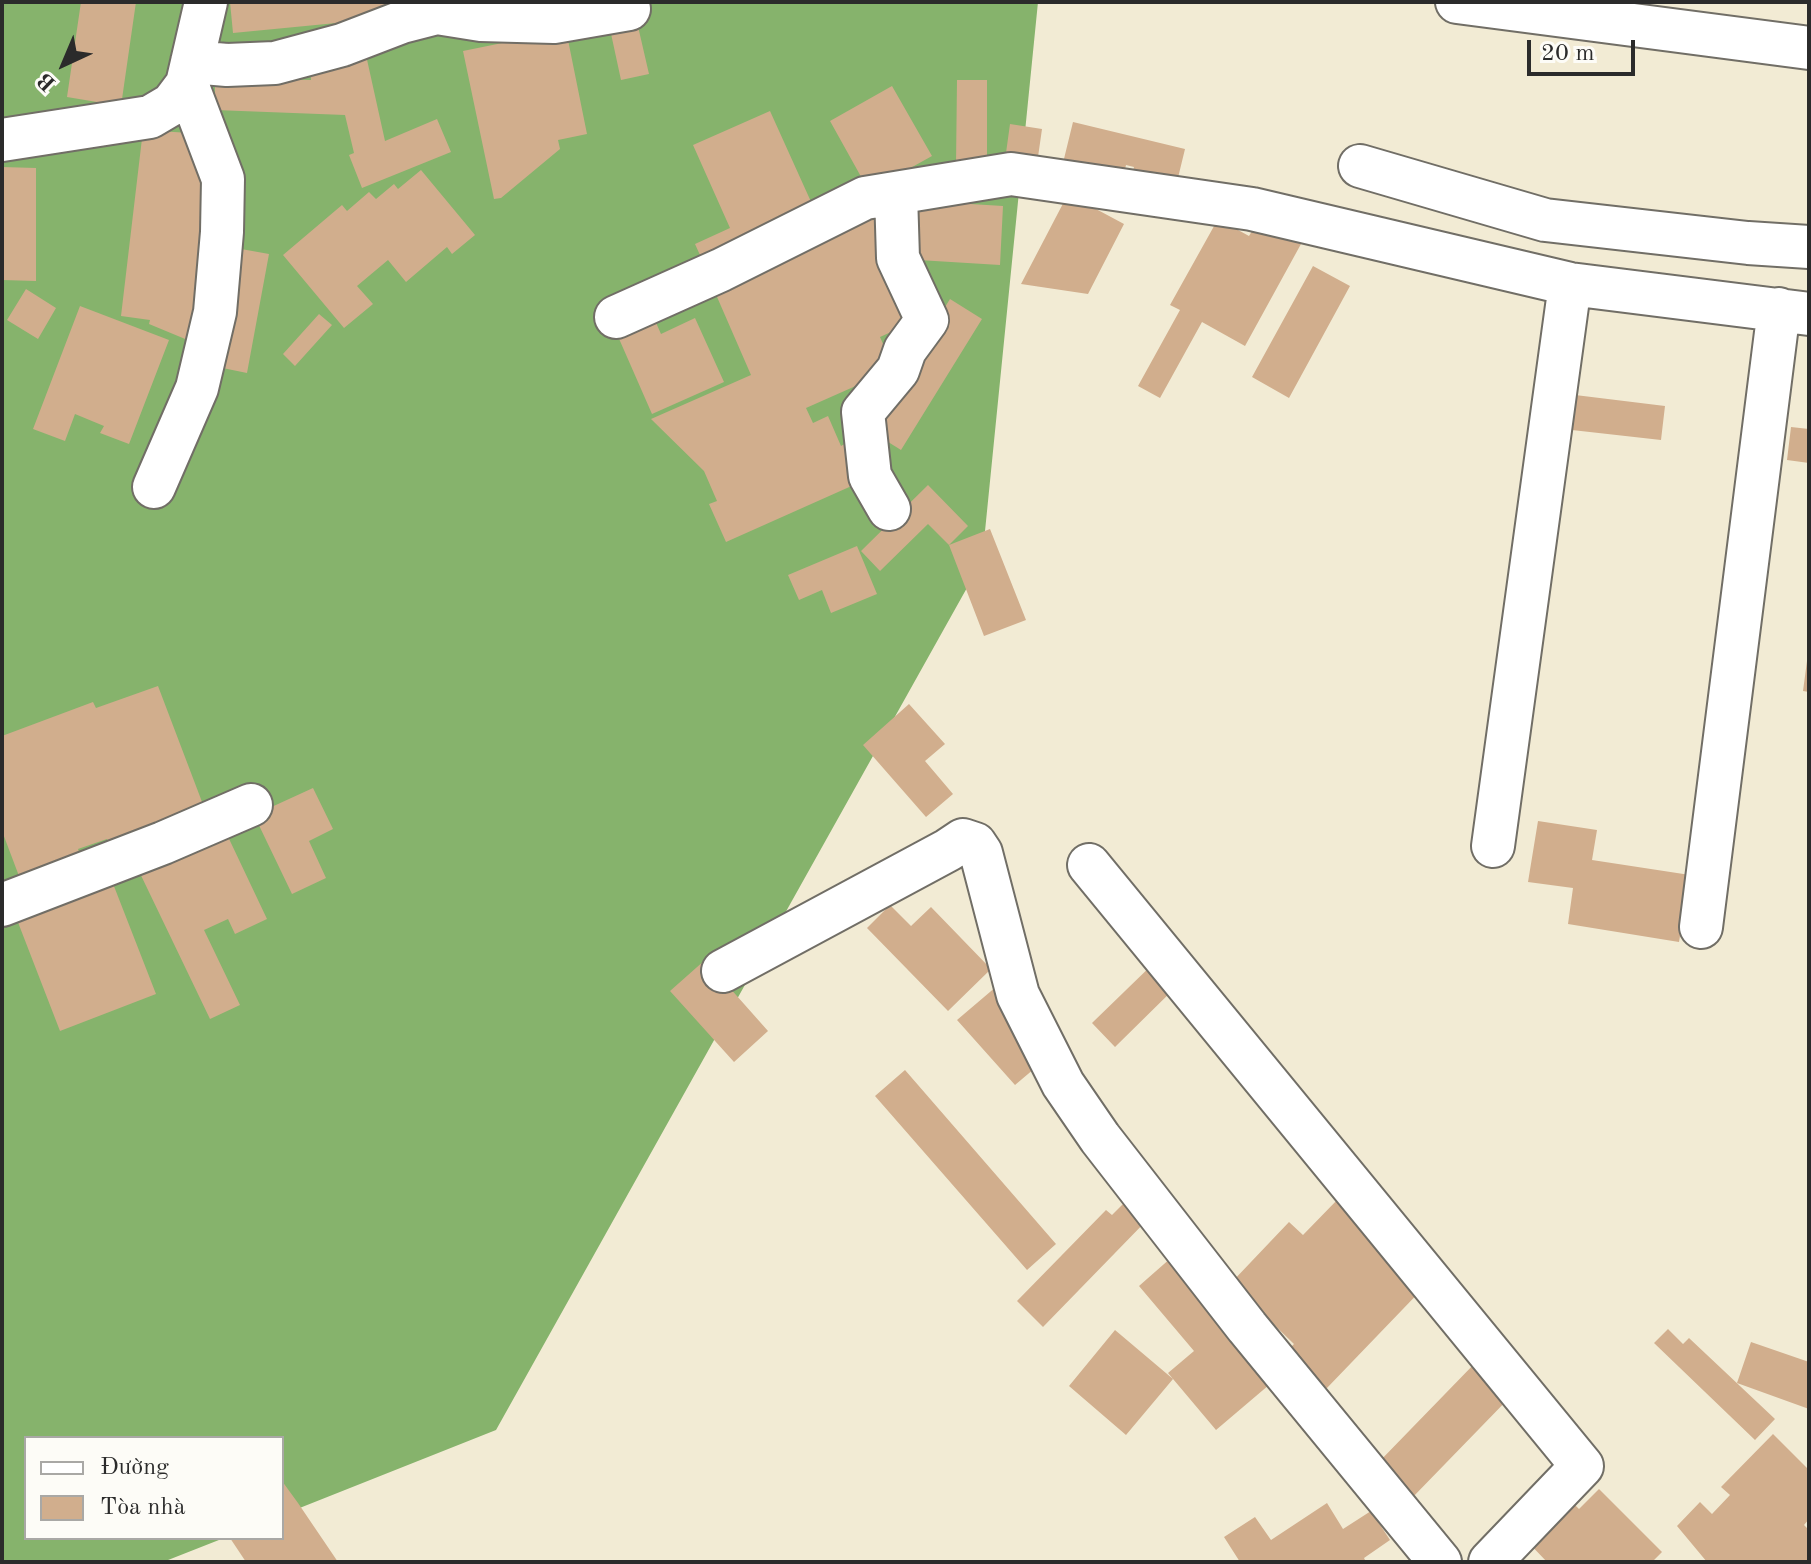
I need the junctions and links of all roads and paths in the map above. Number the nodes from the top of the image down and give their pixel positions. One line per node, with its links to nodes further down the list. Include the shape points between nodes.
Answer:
1 (206, 2): 5 (street)
2 (1457, 2): 4 (street)
3 (629, 9): 5 (street, via 554,22 437,13 275,63)
4 (1809, 48)
5 (189, 73): 6 (street, via 172,104 150,117); 13 (street, via 223,179 222,232 215,312 197,388)
6 (2, 140)
7 (1360, 166): 9 (street, via 1545,220)
8 (896, 194): 10 (street, via 1011,174 1252,209); 12 (street, via 865,198); 14 (street, via 898,258 927,320 898,370 863,412 870,476)
9 (1809, 247)
10 (1570, 284): 11 (street); 16 (street)
11 (1794, 311): 19 (street)
12 (616, 317)
13 (154, 487)
14 (889, 509)
15 (251, 805): 18 (street)
16 (1493, 846)
17 (1089, 865): 22 (street, via 1582,1466)
18 (2, 905)
19 (1701, 927)
20 (723, 971): 21 (street, via 963,840 975,844 1018,995 1063,1084 1237,1314)
21 (1440, 1562)
22 (1490, 1562)

